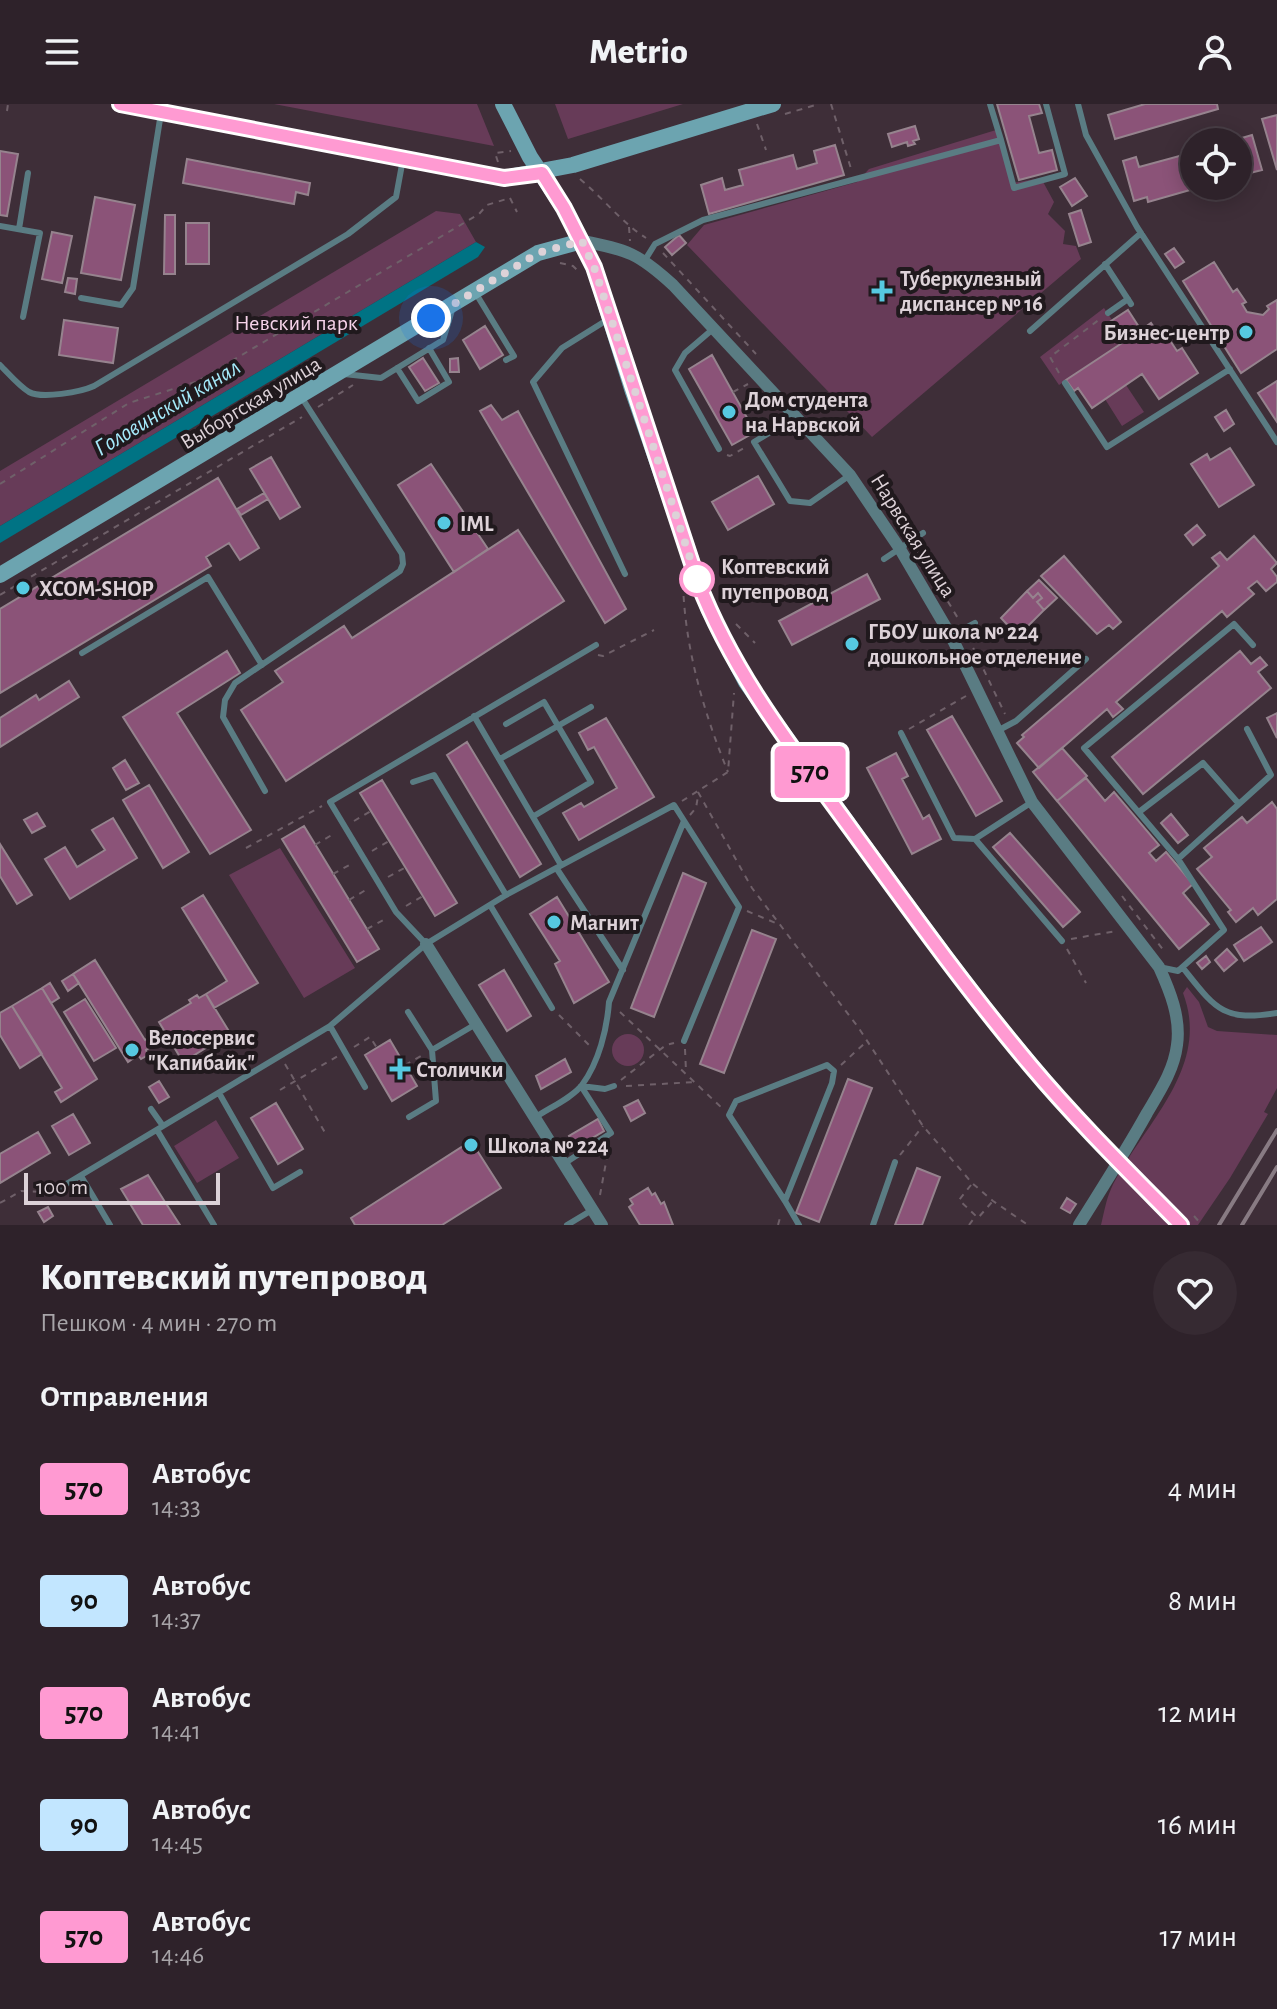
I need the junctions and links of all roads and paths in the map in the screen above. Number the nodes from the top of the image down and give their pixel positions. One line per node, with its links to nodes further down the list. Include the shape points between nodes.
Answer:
1 (8, 104): 9 (path)
2 (120, 104): 10 (street)
3 (503, 104): 13 (street)
4 (773, 104): 17 (street)
5 (831, 104): 19 (path)
6 (990, 104): 12 (lane)
7 (1046, 104): 12 (lane, via 1065,174 1014,188)
8 (1078, 104): 24 (lane, via 1086,135)
9 (7, 111)
10 (161, 113): 15 (street); 29 (lane, via 133,288 121,305)
11 (757, 123): 14 (path)
12 (1001, 140): 19 (lane)
13 (523, 145): 17 (street); 18 (path, via 495,153)
14 (766, 150)
15 (403, 159): 18 (street); 38 (lane, via 396,197 348,234 94,386 35,394)
16 (28, 173): 23 (lane)
17 (542, 173): 18 (street); 25 (street)
18 (504, 178): 20 (path)
19 (855, 181): 26 (lane, via 703,220 655,244)
20 (510, 198): 21 (path); 56 (path, via 487,205 198,381 129,403)
21 (517, 212)
22 (0, 226): 23 (lane)
23 (19, 229): 32 (lane, via 40,233)
24 (1141, 233): 27 (lane); 41 (lane)
25 (582, 241): 26 (street, Нарвская улица); 28 (street, Выборгская улица, via 538,253); 33 (street)
26 (645, 260): 34 (street, Нарвская улица)
27 (1105, 264): 31 (lane, via 1129,301); 35 (lane)
28 (475, 292): 30 (street, Выборгская улица); 37 (lane, via 514,356)
29 (81, 298)
30 (454, 304): 36 (lane, via 443,340); 43 (street, Выборгская улица)
31 (1108, 313): 45 (path, via 1050,357)
32 (23, 317)
33 (610, 318): 60 (lane, via 562,348 533,382); 158 (street, bridge, via 708,608 746,682 959,977 1032,1067 1093,1136)
34 (713, 329): 50 (street, Нарвская улица); 53 (lane, via 685,353 675,370)
35 (1030, 331)
36 (429, 348): 39 (lane); 40 (lane)
37 (506, 360)
38 (0, 365)
39 (439, 365): 42 (lane); 47 (lane, via 449,382 418,401)
40 (397, 368): 43 (lane, via 381,378); 47 (lane)
41 (1230, 369): 45 (lane, via 1107,447); 52 (lane)
42 (431, 370)
43 (340, 374): 49 (street, Выборгская улица)
44 (417, 379): 47 (lane)
45 (1065, 383)
46 (749, 384): 48 (path)
47 (408, 385)
48 (733, 392)
49 (306, 405): 61 (street, Выборгская улица); 63 (path); 74 (lane, via 402,554 403,564)
50 (795, 417): 51 (lane); 55 (street, Нарвская улица)
51 (754, 442): 54 (path); 55 (lane, via 790,501 810,503)
52 (1277, 442)
53 (719, 449)
54 (730, 456)
55 (850, 475): 58 (street, Нарвская улица)
56 (0, 484)
57 (923, 533): 58 (lane)
58 (900, 549): 59 (lane); 67 (street, Нарвская улица)
59 (884, 559)
60 (625, 574)
61 (0, 575)
62 (682, 579): 85 (path, via 684,618 707,721)
63 (0, 595)
64 (975, 623): 67 (lane)
65 (736, 624): 68 (path)
66 (654, 630): 72 (path)
67 (951, 636): 82 (street, Нарвская улица)
68 (755, 643)
69 (596, 645): 78 (lane)
70 (1253, 645): 94 (lane, via 1234,624 1084,748)
71 (82, 653): 74 (lane, via 208,577)
72 (603, 656)
73 (1086, 659): 82 (lane)
74 (262, 665): 88 (lane, via 235,683 223,717)
75 (735, 687): 85 (path)
76 (971, 694): 83 (path)
77 (591, 707): 80 (lane)
78 (474, 716): 84 (lane); 90 (lane)
79 (506, 724): 80 (lane, via 544,702)
80 (558, 727): 84 (lane); 95 (lane, via 591,782)
81 (1247, 729): 86 (lane)
82 (999, 730): 91 (street, Нарвская улица)
83 (901, 733): 97 (lane, via 954,838)
84 (500, 759): 95 (lane)
85 (728, 772): 89 (path)
86 (1274, 778): 92 (lane)
87 (413, 782): 101 (lane, via 434,775)
88 (265, 791)
89 (698, 792): 93 (path); 96 (path, via 696,808); 104 (path, via 752,888)
90 (330, 802): 98 (path); 107 (lane, via 396,912)
91 (1032, 802): 97 (lane); 108 (street, Нарвская улица)
92 (1239, 804): 94 (lane, via 1203,763); 99 (lane)
93 (674, 805): 96 (lane); 100 (lane)
94 (1139, 812): 99 (lane)
95 (534, 816): 100 (lane)
96 (684, 821): 103 (lane); 110 (lane)
97 (975, 839): 106 (lane)
98 (246, 848)
99 (1178, 859): 109 (lane, via 1224,930)
100 (559, 867): 101 (lane); 110 (lane)
101 (506, 895): 102 (lane)
102 (490, 905): 107 (lane); 113 (lane)
103 (739, 907): 104 (path); 120 (lane)
104 (781, 926): 121 (path)
105 (1118, 930): 106 (path)
106 (1062, 941): 111 (path)
107 (426, 944): 116 (street); 117 (lane)
108 (1159, 967): 109 (lane); 167 (street, Нарвская улица, via 1177,1023 1174,1062)
109 (1183, 968): 115 (lane, via 1227,1013)
110 (623, 970): 112 (lane)
111 (1086, 983)
112 (609, 1002): 118 (path); 127 (lane)
113 (552, 1008): 127 (path)
114 (408, 1012): 124 (lane)
115 (1277, 1013)
116 (476, 1024): 124 (lane); 141 (street)
117 (330, 1026): 126 (lane); 128 (lane)
118 (644, 1035): 119 (path); 125 (path)
119 (639, 1039)
120 (684, 1041)
121 (868, 1041): 130 (path); 142 (path)
122 (666, 1045): 125 (path)
123 (377, 1048): 126 (path, via 370,1037)
124 (432, 1050): 129 (path); 140 (lane, via 436,1101)
125 (659, 1050): 132 (path); 134 (path)
126 (345, 1052): 131 (path); 135 (lane)
127 (598, 1053): 133 (lane)
128 (281, 1056): 131 (path); 137 (lane)
129 (405, 1065)
130 (834, 1071): 139 (lane, via 827,1065 736,1101); 153 (lane)
131 (295, 1081): 136 (path); 145 (path)
132 (696, 1082): 134 (path); 139 (path)
133 (581, 1086): 134 (lane); 141 (lane); 144 (lane)
134 (618, 1086)
135 (365, 1087)
136 (280, 1090)
137 (219, 1093): 143 (lane); 148 (lane, via 273,1188)
138 (151, 1109): 143 (lane)
139 (729, 1115): 153 (lane)
140 (409, 1117)
141 (534, 1118): 147 (street)
142 (923, 1126): 146 (path); 150 (path)
143 (160, 1128): 149 (lane); 160 (lane)
144 (611, 1133): 147 (lane); 152 (path)
145 (327, 1136)
146 (895, 1162): 164 (lane)
147 (562, 1165): 156 (street)
148 (300, 1172)
149 (81, 1176): 151 (lane); 159 (lane)
150 (972, 1183): 154 (path); 157 (path, via 959,1200)
151 (53, 1192): 155 (path, via 21,1191)
152 (599, 1196)
153 (785, 1201): 163 (lane)
154 (993, 1201): 157 (path); 166 (path)
155 (0, 1203)
156 (592, 1210): 161 (lane); 162 (street)
157 (976, 1216): 165 (path)
158 (1186, 1219): 168 (path, bridge)
159 (110, 1225)
160 (214, 1225)
161 (567, 1225)
162 (602, 1225)
163 (799, 1225)
164 (873, 1225)
165 (969, 1225)
166 (1028, 1225)
167 (1079, 1225)
168 (1202, 1225)

